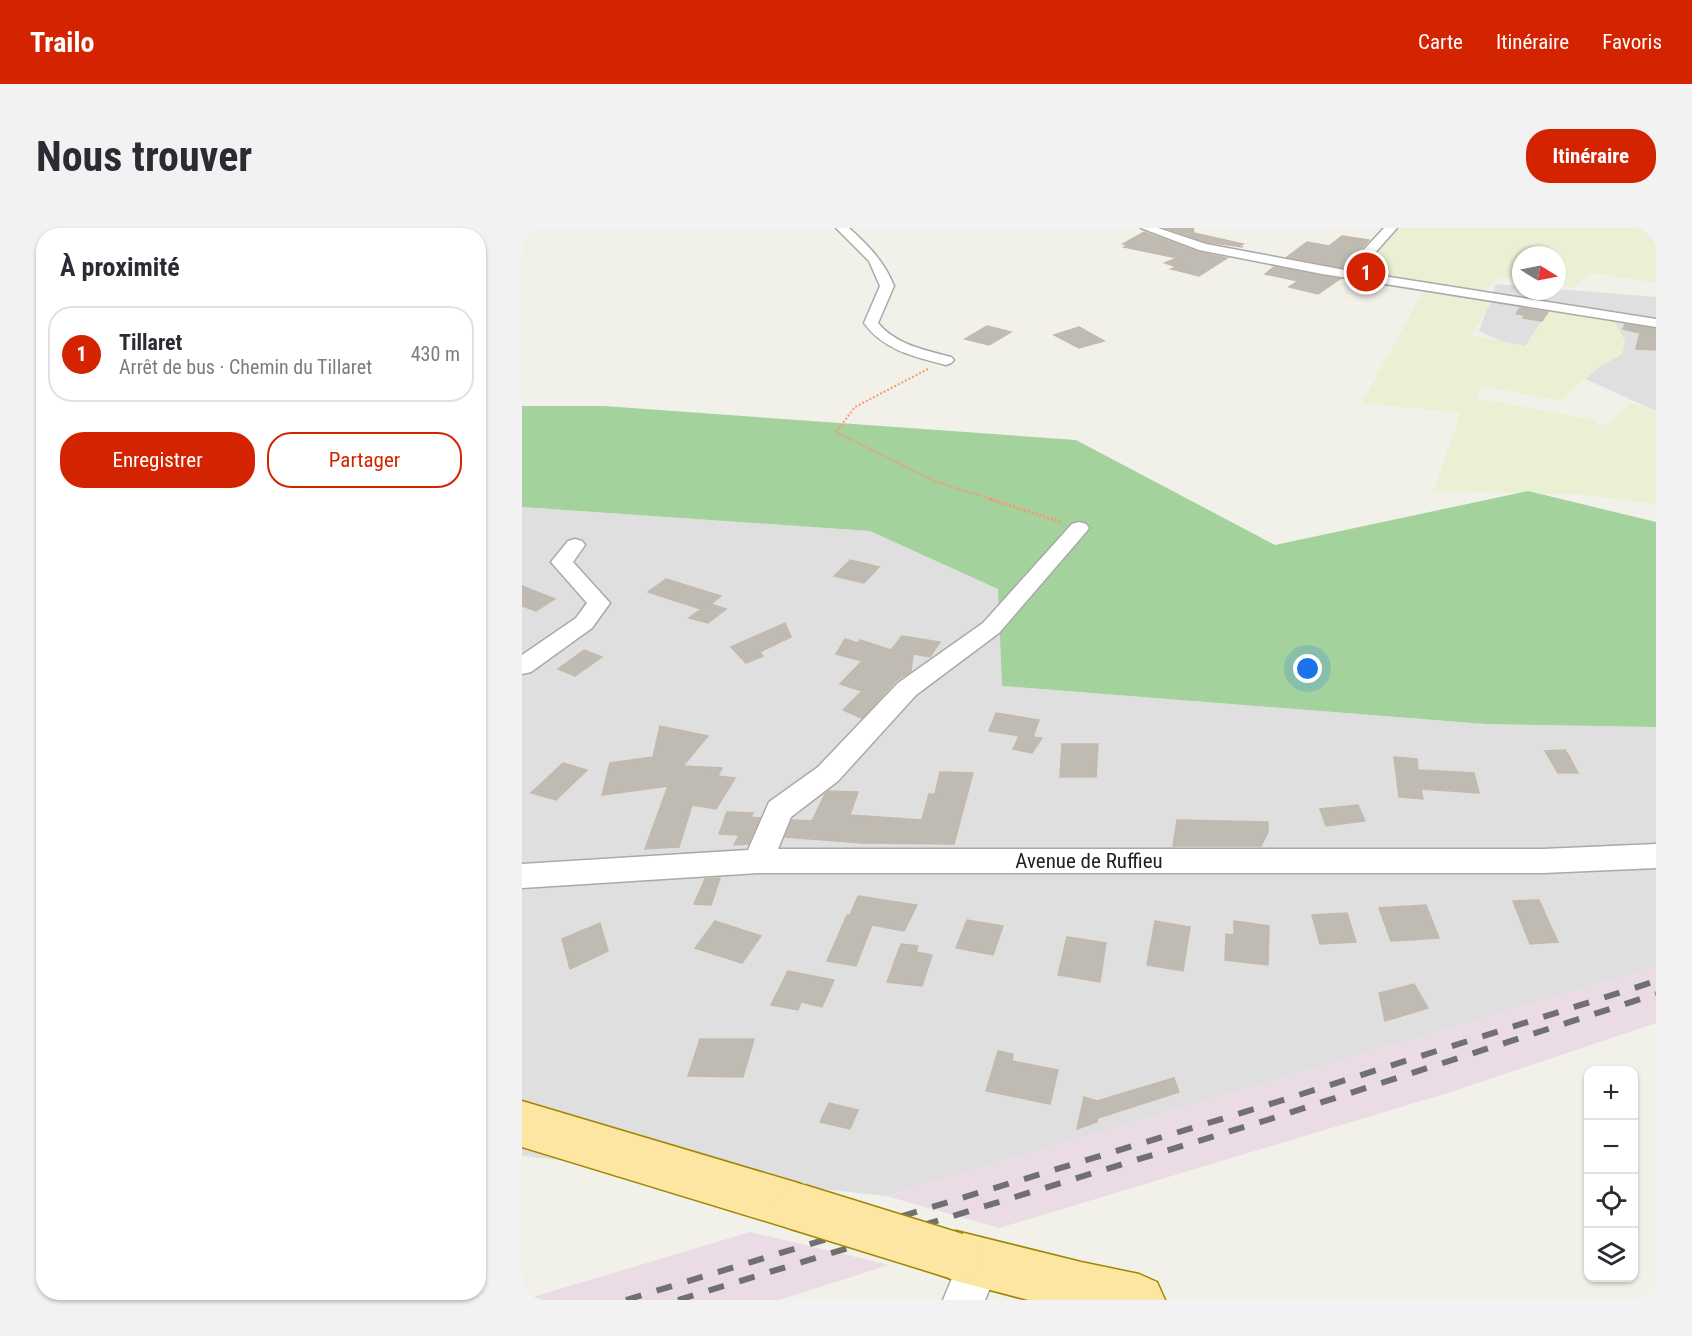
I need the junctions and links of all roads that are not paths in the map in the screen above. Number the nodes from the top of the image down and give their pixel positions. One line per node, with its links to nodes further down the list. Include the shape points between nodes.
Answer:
1 (842, 228): 6 (street, via 881,266 887,286 870,323 877,334 897,346)
2 (1147, 228): 4 (street, via 1203,247)
3 (1391, 228): 4 (street)
4 (1348, 274): 5 (street)
5 (1656, 322)
6 (946, 360)
7 (1079, 528): 11 (street, via 991,628 907,689 828,774 779,810)
8 (575, 545): 9 (street, via 562,562 599,603 584,624)
9 (522, 666)
10 (1656, 856): 11 (street, Avenue de Ruffieu, via 1543,861)
11 (758, 861): 12 (street, Avenue de Ruffieu)
12 (522, 876)
13 (522, 1124): 14 (main road, bridge)
14 (967, 1273): 15 (main road)
15 (1078, 1294): 16 (main road)
16 (1139, 1300)

